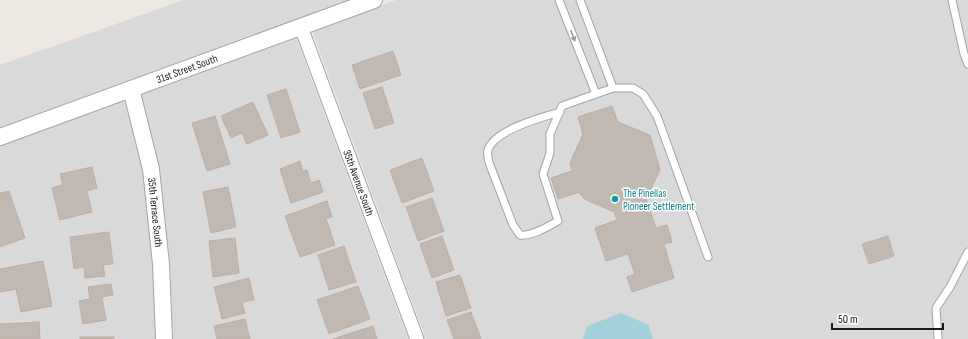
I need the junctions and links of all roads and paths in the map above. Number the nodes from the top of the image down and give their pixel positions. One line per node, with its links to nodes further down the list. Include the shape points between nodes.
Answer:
1 (374, 0): 5 (street, 31st Street South)
2 (559, 0): 9 (lane, one-way to 9)
3 (580, 0): 7 (lane)
4 (952, 0): 6 (lane)
5 (301, 27): 8 (street, 31st Street South); 15 (street, 35th Avenue South)
6 (968, 64)
7 (613, 88): 9 (lane); 13 (lane, via 633,88 643,94 657,116)
8 (131, 89): 11 (street, 31st Street South); 14 (street, 35th Terrace South, via 151,169 161,264)
9 (596, 94): 10 (lane, via 562,106)
10 (560, 112): 10 (lane, via 550,134 550,153 543,174 558,221 546,228 524,236 520,235 513,225 490,165 489,148 493,142 518,125)
11 (0, 137)
12 (968, 252): 16 (lane, via 936,308)
13 (708, 257)
14 (164, 339)
15 (417, 339)
16 (938, 339)

